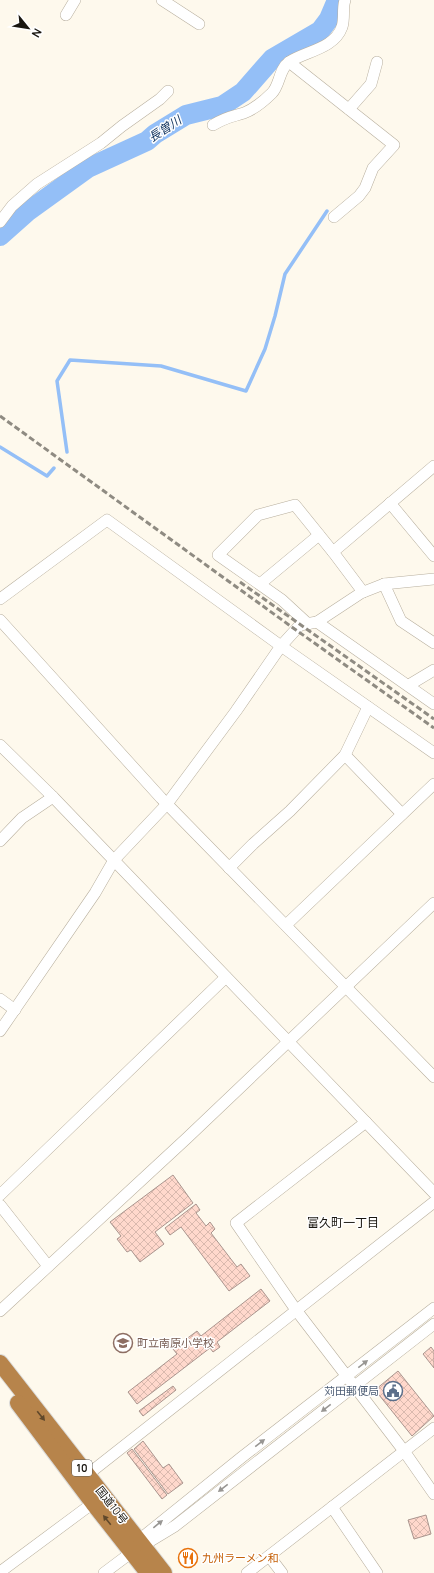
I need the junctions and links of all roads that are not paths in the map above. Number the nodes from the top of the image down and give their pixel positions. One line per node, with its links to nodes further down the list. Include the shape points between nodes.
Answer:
1 (74, 0): 4 (street)
2 (162, 0): 5 (street)
3 (345, 0): 6 (street, via 339,34 323,46)
4 (66, 15)
5 (199, 24)
6 (289, 62): 9 (street); 10 (street, via 283,67 273,92 257,106 244,113 225,117)
7 (377, 62): 9 (street, via 371,84)
8 (168, 91): 12 (street, via 101,143 37,184 12,206)
9 (349, 109): 11 (street, via 394,145 373,168 359,196)
10 (213, 125)
11 (334, 217)
12 (0, 222)
13 (434, 466): 14 (street)
14 (390, 503): 16 (street); 17 (street)
15 (319, 535): 16 (street); 19 (street); 19 (street, via 295,505 258,515 218,555)
16 (333, 552): 21 (street)
17 (434, 556)
18 (434, 579): 20 (street)
19 (260, 584): 24 (street)
20 (384, 584): 21 (street); 25 (street, via 401,621)
21 (363, 592): 24 (street)
22 (0, 598): 26 (street, via 107,520)
23 (0, 620): 36 (street)
24 (313, 623): 26 (street, via 300,625); 28 (street)
25 (434, 643)
26 (281, 646): 30 (street); 36 (street, via 236,712)
27 (434, 670): 28 (street)
28 (409, 685): 29 (street)
29 (434, 704)
30 (368, 706): 32 (street); 33 (street)
31 (0, 745): 35 (street)
32 (434, 752)
33 (345, 755): 37 (street); 40 (street)
34 (434, 784): 37 (street)
35 (53, 797): 38 (street, via 22,818); 39 (street)
36 (167, 804): 39 (street); 40 (street)
37 (402, 814): 42 (street)
38 (0, 841)
39 (114, 860): 43 (street); 46 (street, via 95,893)
40 (230, 868): 42 (street)
41 (434, 903): 44 (street)
42 (286, 925): 44 (street)
43 (226, 977): 48 (street); 52 (street)
44 (346, 987): 48 (street); 49 (street)
45 (0, 999): 46 (street)
46 (15, 1010): 47 (street)
47 (0, 1031)
48 (288, 1042): 50 (street); 55 (street)
49 (433, 1073)
50 (366, 1122): 51 (street); 58 (street, via 236,1223)
51 (434, 1193)
52 (0, 1194)
53 (434, 1202): 58 (street)
54 (0, 1205): 55 (street)
55 (48, 1266): 57 (street)
56 (434, 1308): 61 (street, one-way to 56)
57 (0, 1310)
58 (296, 1310): 61 (street); 66 (street)
59 (434, 1324): 63 (street)
60 (0, 1363): 66 (highway, 国道10号 / 10, one-way to 66)
61 (347, 1376): 63 (street); 70 (street, one-way to 61, via 242,1457)
62 (0, 1380): 66 (highway, 国道10号 / 10)
63 (354, 1386): 65 (street); 70 (street, one-way to 70, via 174,1526)
64 (434, 1428): 65 (street)
65 (404, 1451): 67 (street); 69 (street)
66 (83, 1478): 68 (highway, 国道10号 / 10); 70 (highway, 国道10号 / 10)
67 (434, 1494)
68 (93, 1503): 70 (highway, 国道10号 / 10, one-way to 68); 72 (street)
69 (332, 1507): 71 (street); 78 (street)
70 (138, 1546): 73 (street); 74 (highway, 国道10号 / 10); 75 (highway, 国道10号 / 10)
71 (269, 1556): 76 (street); 77 (street)
72 (0, 1572)
73 (104, 1573)
74 (148, 1573)
75 (164, 1573)
76 (247, 1573)
77 (282, 1573)
78 (377, 1573)

